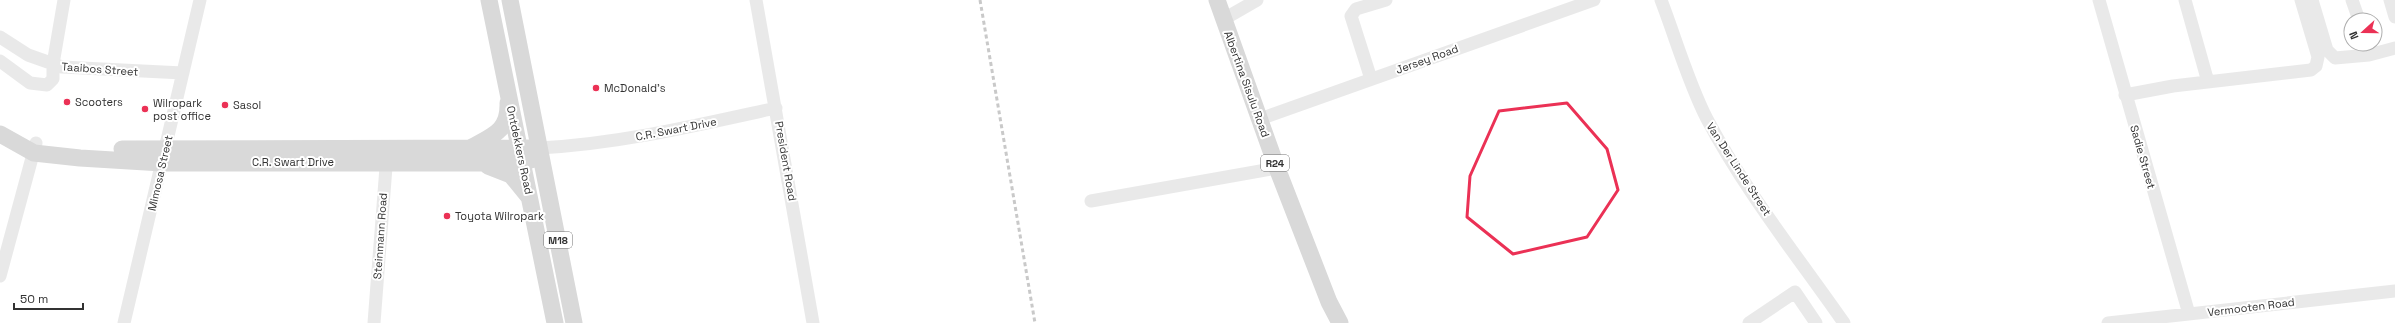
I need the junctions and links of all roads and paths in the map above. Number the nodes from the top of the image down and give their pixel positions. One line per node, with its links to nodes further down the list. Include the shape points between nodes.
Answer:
1 (64, 0): 25 (street)
2 (200, 0): 26 (street, Mimosa Street)
3 (490, 0): 29 (main road, Ontdekkers Road / M18)
4 (510, 0): 36 (main road, Ontdekkers Road / M18)
5 (756, 0): 31 (street, President Road)
6 (1217, 0): 19 (main road, Albertina Sisulu Road / R24)
7 (1257, 0): 19 (street)
8 (1386, 0): 27 (street, via 1356,9 1351,16)
9 (1594, 0): 27 (street, Jersey Road)
10 (1661, 0): 55 (street, Van Der Linde Street, via 1698,99 1717,138)
11 (2098, 0): 30 (street, Sadie Street)
12 (2185, 0): 28 (street)
13 (2301, 0): 28 (street, via 2318,57 2316,66 2306,72)
14 (2312, 0): 23 (street, via 2330,55 2335,58)
15 (2352, 0): 17 (street)
16 (2390, 0): 18 (street)
17 (2356, 12)
18 (2395, 17)
19 (1224, 19): 32 (main road, Albertina Sisulu Road / R24)
20 (0, 37): 25 (street, Taaibos Street, via 28,55)
21 (2383, 48): 22 (street)
22 (2395, 48)
23 (2356, 52)
24 (0, 61): 25 (street, via 30,83 47,85 53,79)
25 (53, 64): 26 (street, Taaibos Street, via 62,67)
26 (183, 73): 39 (street, Mimosa Street)
27 (1371, 79): 32 (street, Jersey Road)
28 (2208, 82): 30 (street)
29 (508, 87): 35 (main road, via 508,112 502,127 489,138); 37 (main road, Ontdekkers Road / M18)
30 (2125, 95): 46 (street, Sadie Street)
31 (776, 108): 36 (street, C.R. Swart Drive, via 668,131); 51 (street, President Road)
32 (1260, 119): 41 (main road, Albertina Sisulu Road / R24)
33 (6, 136): 34 (main road, C.R. Swart Drive)
34 (35, 148): 39 (main road, C.R. Swart Drive, via 81,148); 44 (street)
35 (468, 149): 37 (main road, C.R. Swart Drive); 38 (main road, C.R. Swart Drive)
36 (540, 153): 37 (main road, C.R. Swart Drive); 50 (main road, Ontdekkers Road / M18)
37 (522, 154): 40 (main road, C.R. Swart Drive); 43 (main road, Ontdekkers Road / M18)
38 (387, 155): 39 (main road, C.R. Swart Drive); 40 (main road, C.R. Swart Drive); 48 (street, Steinmann Road)
39 (164, 156): 47 (street, Mimosa Street)
40 (478, 163): 43 (main road, via 510,174)
41 (1277, 168): 42 (street); 52 (main road, Albertina Sisulu Road / R24, via 1329,302)
42 (1091, 200)
43 (531, 201): 49 (main road, Ontdekkers Road / M18)
44 (0, 276)
45 (2395, 291): 46 (street, Vermooten Road)
46 (2189, 314): 56 (street, Vermooten Road)
47 (124, 323)
48 (374, 323)
49 (555, 323)
50 (574, 323)
51 (813, 323)
52 (1340, 323)
53 (1749, 323): 54 (street, via 1795,292)
54 (1816, 323)
55 (1844, 323)
56 (2108, 323)

